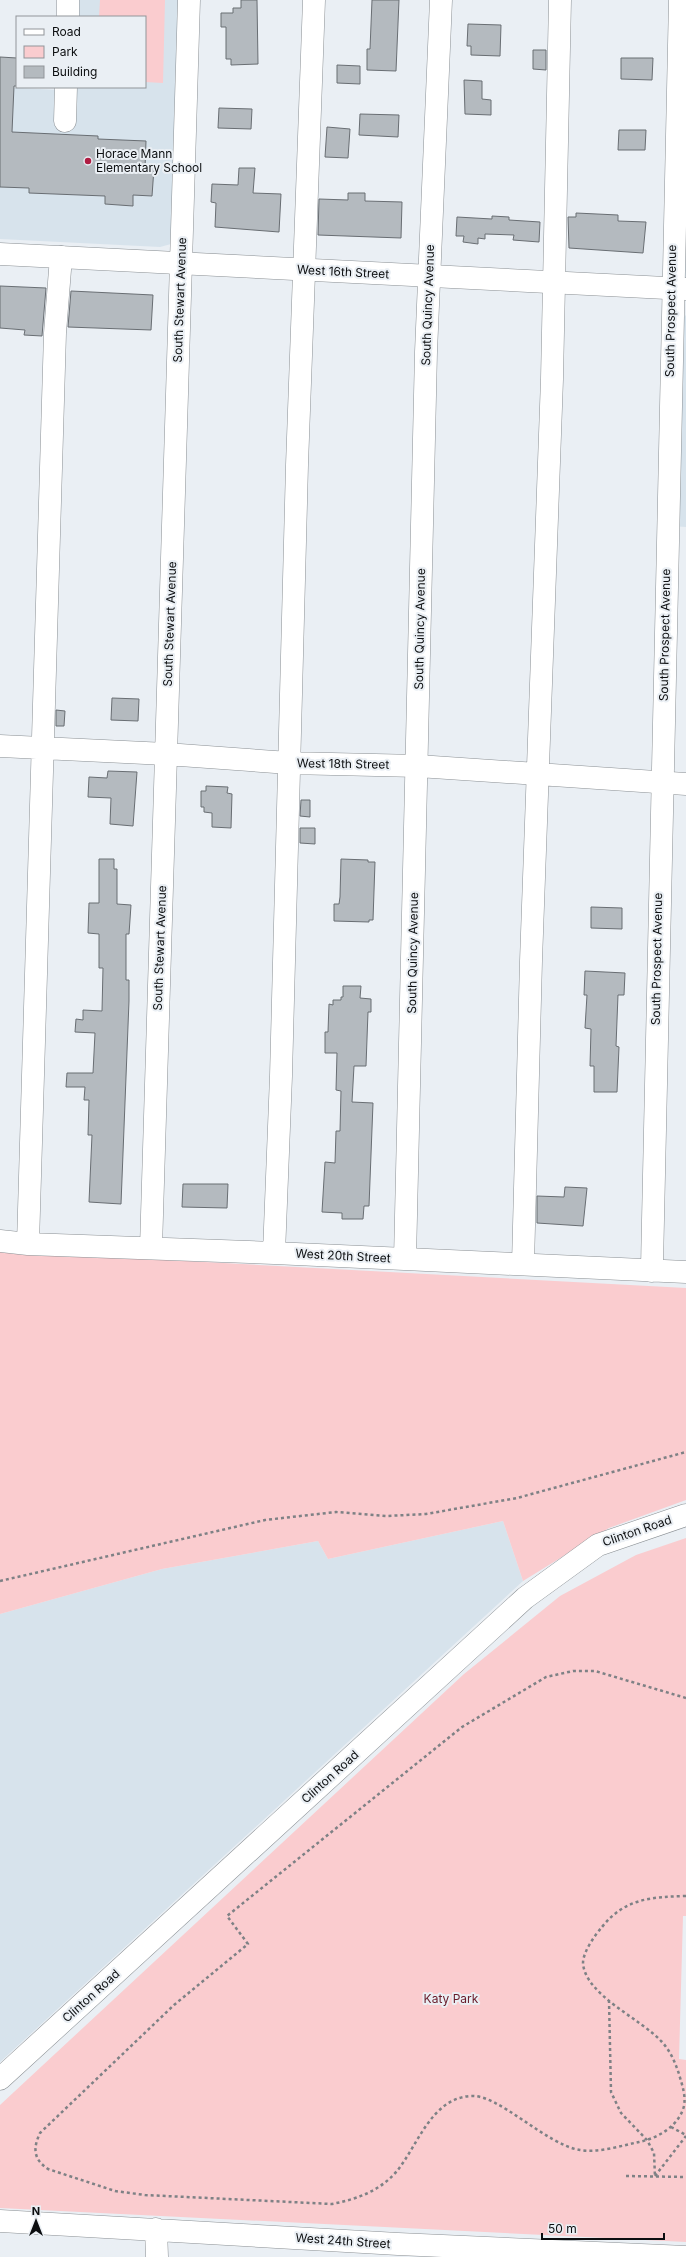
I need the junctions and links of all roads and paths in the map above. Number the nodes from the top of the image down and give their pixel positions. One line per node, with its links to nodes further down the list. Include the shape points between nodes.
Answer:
1 (68, 0): 7 (street)
2 (189, 0): 12 (street, South Stewart Avenue)
3 (314, 0): 13 (street)
4 (441, 0): 14 (street, South Quincy Avenue)
5 (560, 0): 15 (street)
6 (680, 0): 16 (street, South Prospect Avenue)
7 (68, 16)
8 (66, 88): 9 (street)
9 (65, 121)
10 (0, 254): 11 (street, West 16th Street)
11 (61, 257): 12 (street, West 16th Street); 18 (street, via 55,333)
12 (181, 264): 13 (street, West 16th Street); 19 (street, South Stewart Avenue)
13 (304, 270): 14 (street, West 16th Street); 20 (street)
14 (429, 277): 15 (street, West 16th Street); 21 (street, South Quincy Avenue)
15 (554, 284): 16 (street, West 16th Street); 22 (street)
16 (679, 289): 23 (street, South Prospect Avenue)
17 (0, 746): 18 (street, West 18th Street)
18 (42, 747): 19 (street, West 18th Street); 26 (street)
19 (166, 754): 20 (street, West 18th Street); 27 (street, South Stewart Avenue)
20 (289, 763): 21 (street, West 18th Street); 28 (street)
21 (418, 766): 22 (street, West 18th Street); 29 (street, South Quincy Avenue)
22 (538, 774): 23 (street, West 18th Street); 30 (street)
23 (662, 783): 24 (street, West 18th Street); 31 (street, South Prospect Avenue)
24 (686, 784)
25 (0, 1241): 26 (street, West 20th Street)
26 (28, 1244): 27 (street, West 20th Street)
27 (152, 1248): 28 (street, West 20th Street)
28 (274, 1253): 29 (street, West 20th Street)
29 (405, 1259): 30 (street, West 20th Street)
30 (523, 1264): 31 (street, West 20th Street)
31 (652, 1271): 32 (street, West 20th Street)
32 (686, 1272)
33 (686, 1452): 35 (path, via 517,1498 426,1514 387,1516 336,1512 265,1520)
34 (686, 1515): 39 (street, Clinton Road, via 598,1545 525,1598)
35 (0, 1580)
36 (686, 1698): 42 (path, via 595,1671 573,1671 546,1677 462,1727 227,1916 248,1944 174,2005 40,2133 35,2144 35,2154 39,2164 48,2169 115,2191 145,2195 332,2204 369,2194 386,2181 396,2172 427,2123 451,2102 470,2096 487,2099 547,2136 579,2150 599,2150)
37 (686, 1896): 38 (path, via 654,1897 627,1904 603,1925 592,1941 583,1962 586,1976)
38 (609, 1999): 40 (path, via 662,2041 674,2060 685,2090 684,2106 677,2122); 42 (path, via 611,2092 621,2113)
39 (2, 2072)
40 (671, 2127): 41 (path); 42 (path)
41 (686, 2136): 44 (path)
42 (647, 2140): 44 (path, via 654,2153)
43 (626, 2176): 44 (path)
44 (655, 2177): 45 (path)
45 (686, 2177)
46 (0, 2221): 47 (street, West 24th Street)
47 (156, 2229): 48 (street, West 24th Street); 49 (street)
48 (398, 2251): 50 (street, West 24th Street)
49 (157, 2257)
50 (686, 2257)

